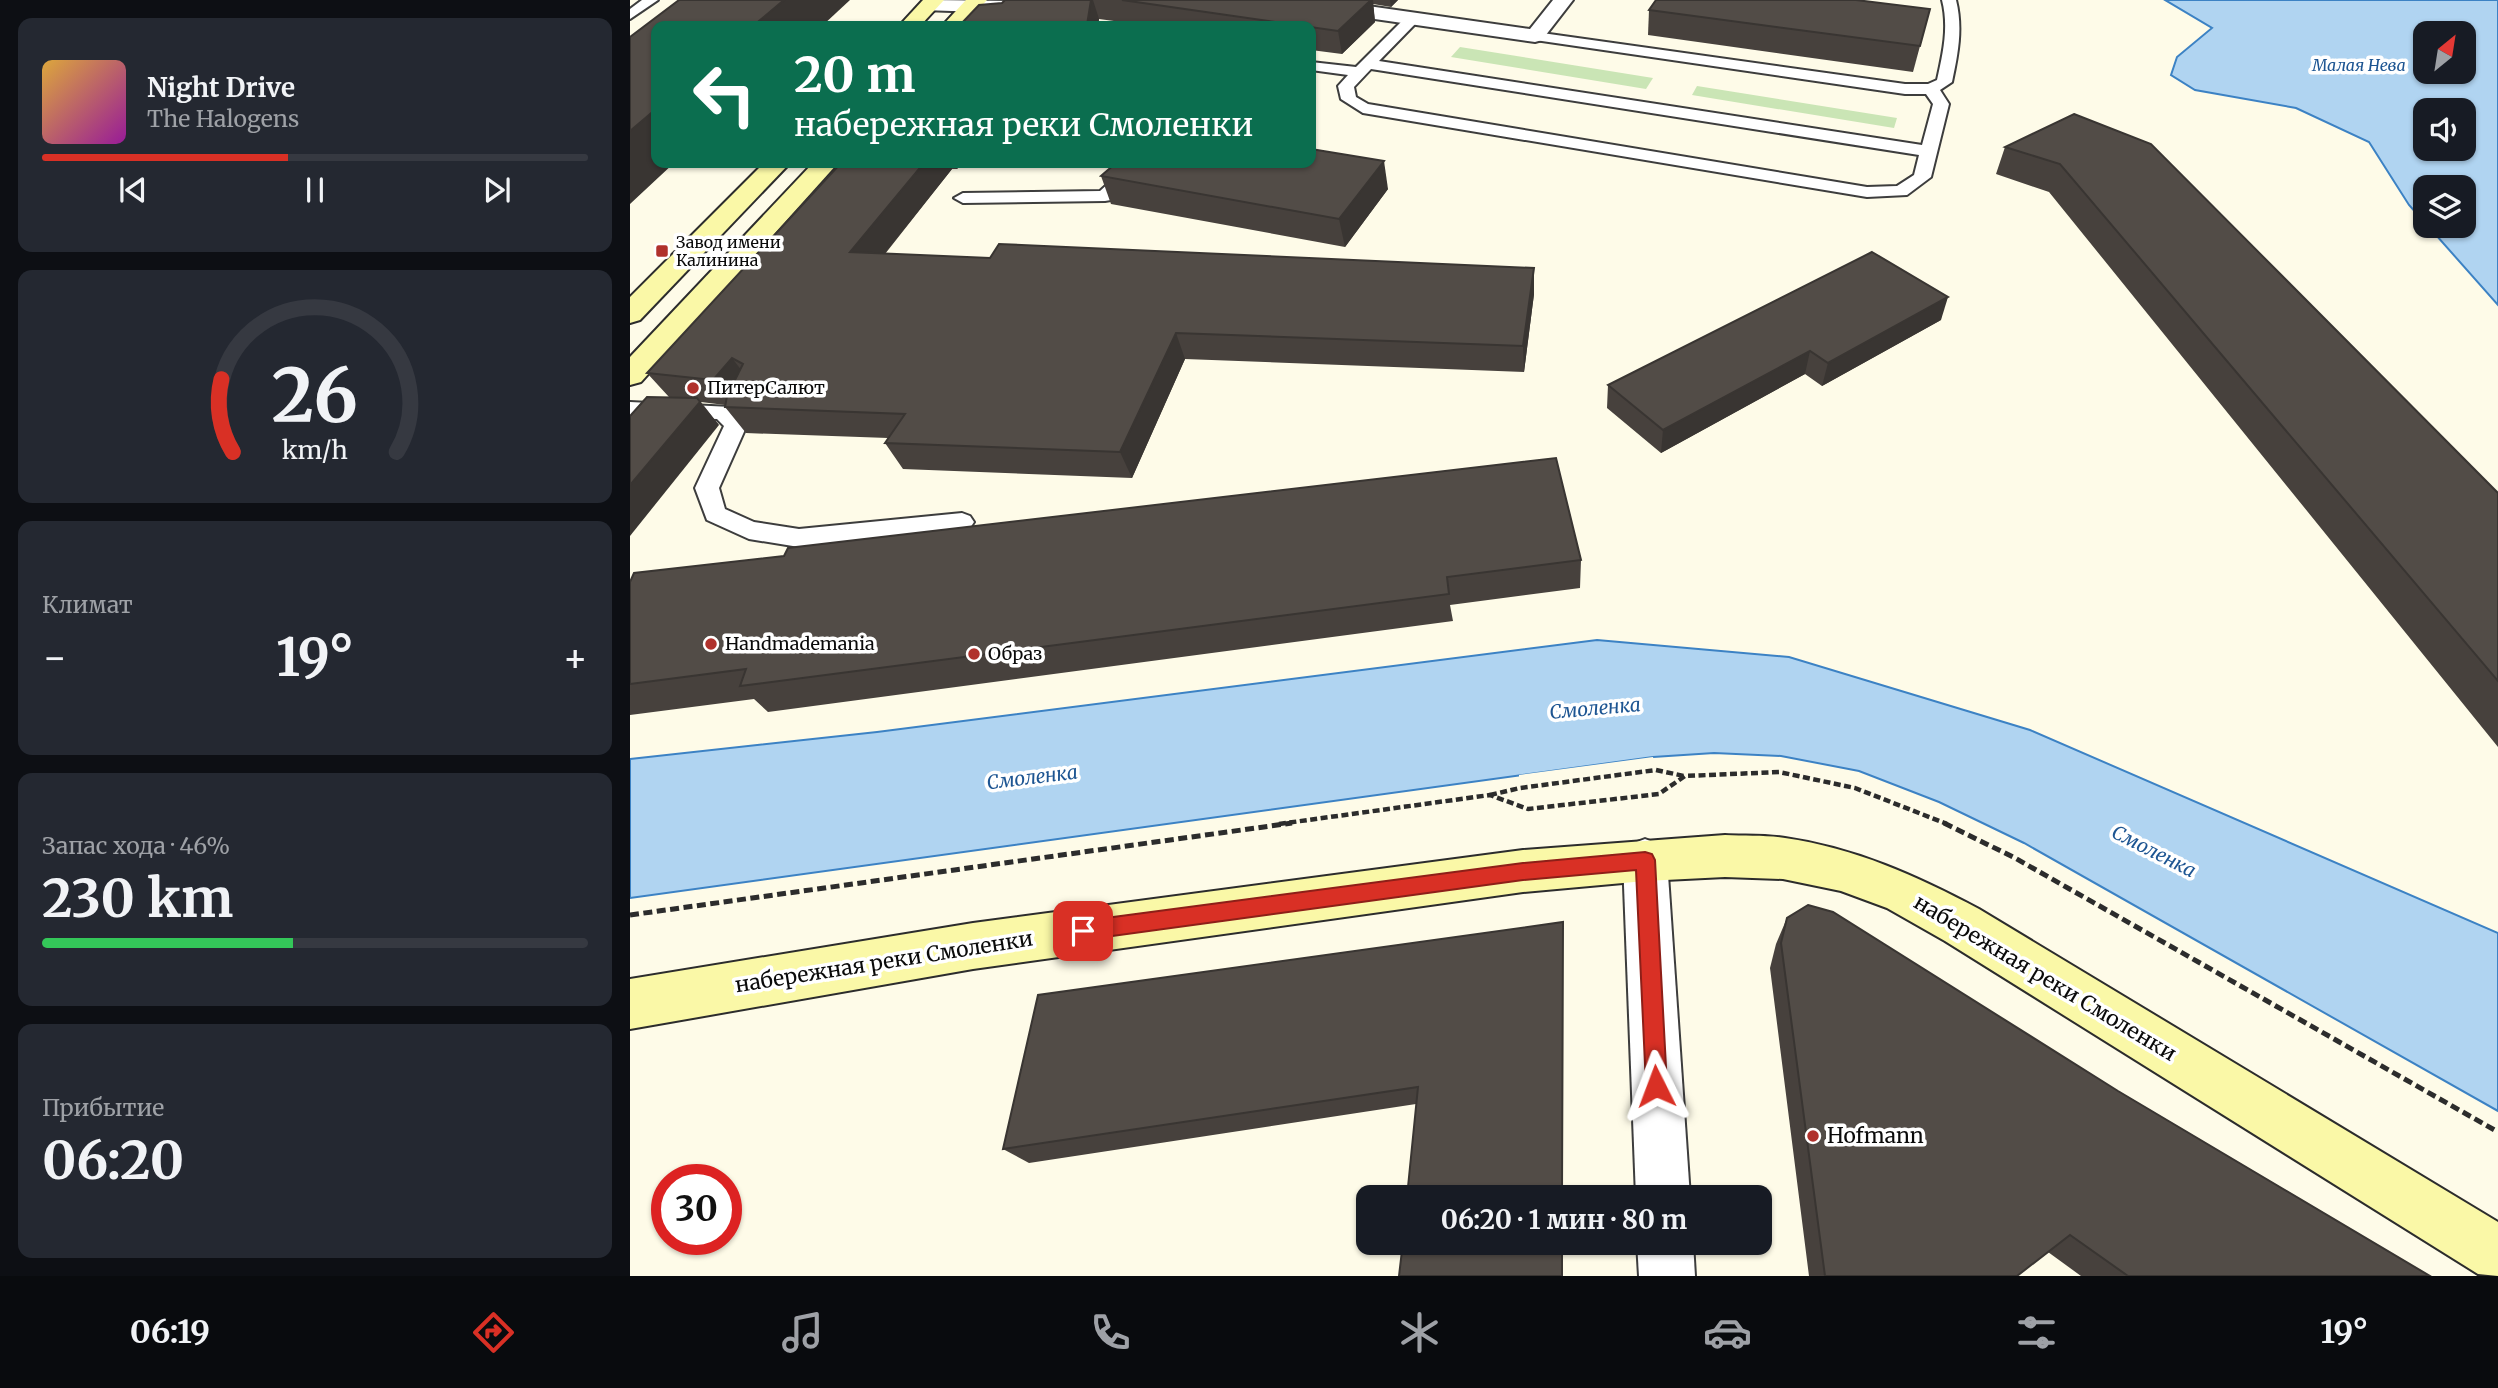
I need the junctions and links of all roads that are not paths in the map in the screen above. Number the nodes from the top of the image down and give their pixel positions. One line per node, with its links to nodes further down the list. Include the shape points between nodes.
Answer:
1 (651, 0): 8 (lane)
2 (1284, 0): 10 (street)
3 (1563, 0): 14 (street)
4 (1949, 0): 11 (lane)
5 (931, 3): 6 (street); 12 (main road)
6 (974, 3): 7 (street); 13 (main road)
7 (1036, 7)
8 (630, 16)
9 (1934, 16): 11 (lane)
10 (1413, 18): 14 (street); 16 (lane)
11 (1953, 19): 17 (lane, via 1944,82)
12 (914, 21)
13 (957, 21)
14 (1535, 36): 17 (lane)
15 (1316, 66): 16 (lane)
16 (1364, 68): 18 (lane); 18 (lane, via 1346,86 1349,99 1363,108 1867,192 1901,191 1922,177)
17 (1931, 89): 18 (lane, via 1941,104)
18 (1929, 150)
19 (773, 168): 23 (main road)
20 (821, 168): 24 (main road)
21 (1136, 168): 22 (lane, via 1105,196)
22 (963, 198)
23 (630, 314)
24 (630, 374)
25 (630, 409): 26 (lane, via 723,412 736,425 707,488 715,513 749,530 799,538)
26 (962, 522)
27 (1645, 860): 28 (main road, набережная реки Смоленки, via 1523,871 986,944); 29 (street); 30 (main road, набережная реки Смоленки, via 1783,858 1842,870 1902,892)
28 (630, 1004)
29 (1662, 1185)
30 (2498, 1254)
31 (1666, 1255): 32 (street)
32 (1667, 1276)

